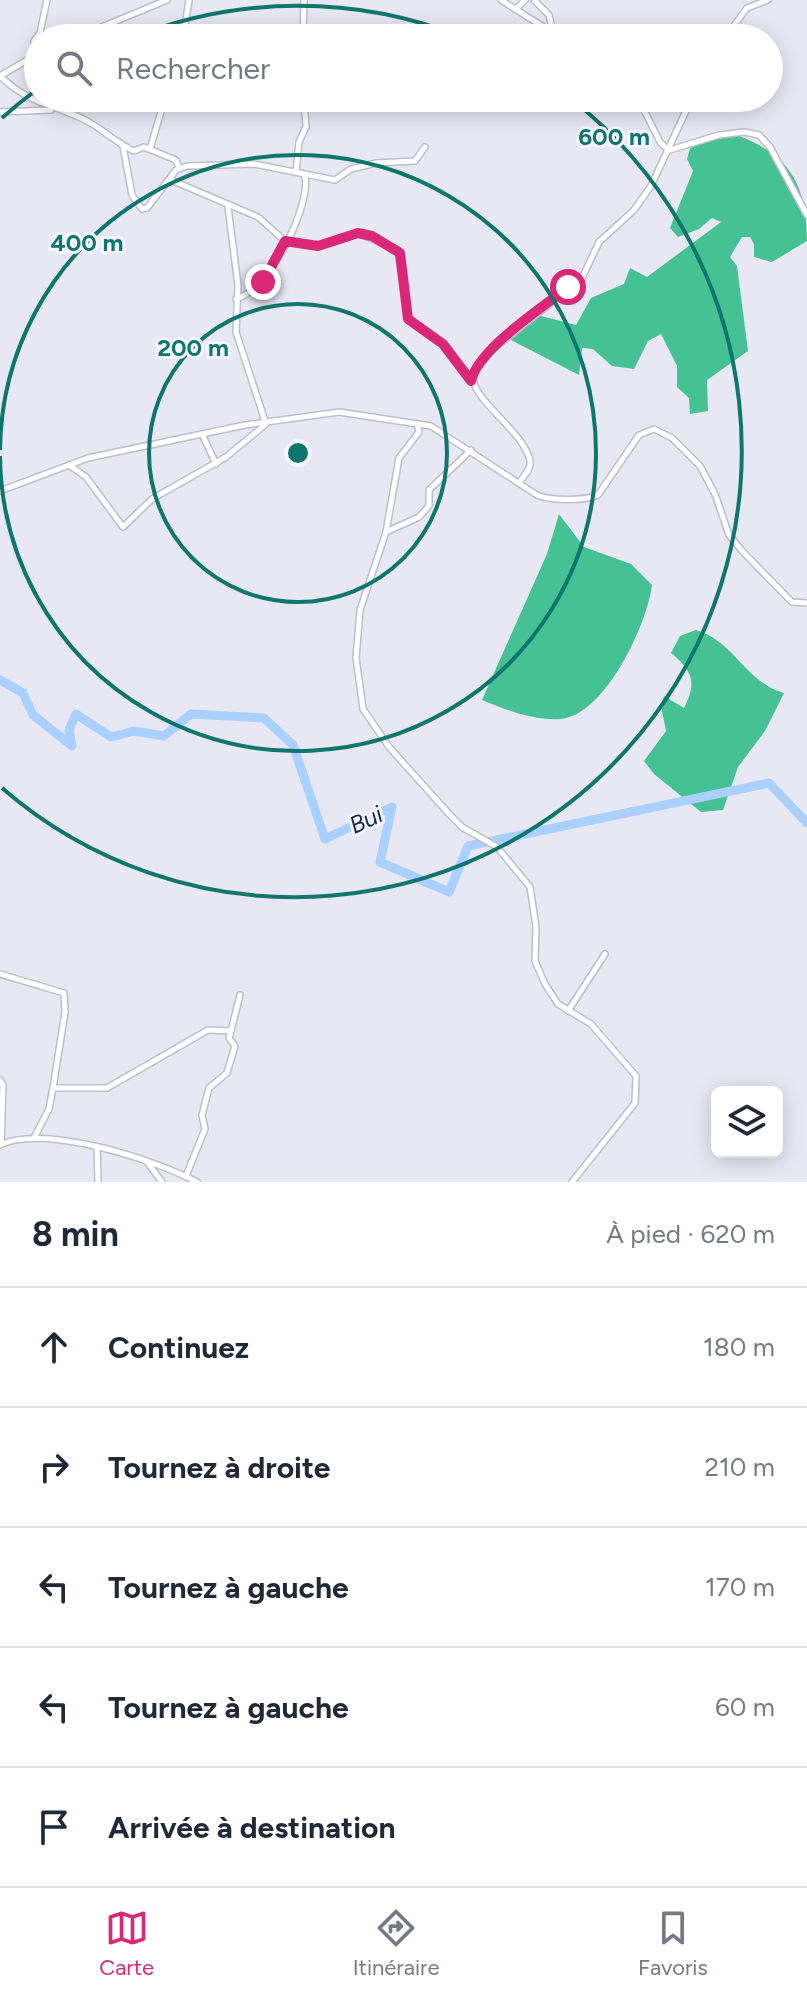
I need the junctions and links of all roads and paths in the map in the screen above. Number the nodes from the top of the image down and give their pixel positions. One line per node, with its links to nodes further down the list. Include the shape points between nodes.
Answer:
1 (47, 0): 10 (street)
2 (167, 0): 11 (street)
3 (189, 0): 12 (street)
4 (304, 0): 13 (street)
5 (501, 0): 9 (street)
6 (525, 0): 9 (street)
7 (534, 0): 15 (street)
8 (768, 0): 16 (street, via 747,8)
9 (516, 9): 14 (street)
10 (42, 24)
11 (109, 24)
12 (185, 24)
13 (303, 24)
14 (539, 24)
15 (551, 24)
16 (735, 24)
17 (24, 62): 18 (street)
18 (0, 76): 19 (street)
19 (24, 95)
20 (24, 111): 21 (street)
21 (0, 112)
22 (68, 112): 27 (street)
23 (161, 112): 29 (street)
24 (305, 112): 32 (street)
25 (646, 112): 30 (street)
26 (686, 112): 30 (street)
27 (123, 146): 29 (street); 34 (street, via 132,195 142,209)
28 (425, 147): 33 (street, via 415,161 376,163 351,169 335,180)
29 (150, 149): 31 (street, via 177,160)
30 (668, 150): 36 (street, via 719,135 759,135); 39 (street, via 642,199 599,242 582,278 493,349)
31 (179, 168): 32 (street, via 224,162); 34 (street)
32 (296, 172): 33 (street)
33 (305, 176): 37 (street, via 308,194)
34 (171, 180): 35 (street)
35 (228, 207): 37 (street, via 258,217); 38 (street)
36 (807, 215)
37 (285, 241): 38 (street, via 263,282); 39 (street, via 318,246 358,233 398,250 408,319 443,344)
38 (236, 299): 40 (street, via 236,332)
39 (471, 381): 46 (street, via 529,458)
40 (266, 424): 41 (street, via 339,412); 42 (street); 45 (street)
41 (417, 424): 43 (street, via 431,426); 48 (street, via 419,432 403,449 395,470)
42 (203, 435): 44 (street); 45 (street)
43 (471, 450): 46 (street); 48 (street, via 429,490 429,506 419,517)
44 (68, 464): 45 (street, via 86,477 123,527 152,499); 47 (street)
45 (216, 464)
46 (519, 483): 49 (street, via 546,498 595,497 639,435 660,431 700,466 729,535 743,552 792,602)
47 (0, 491)
48 (386, 532): 53 (street, via 357,631 363,709 389,747 450,815 497,847 530,887 535,961 552,995)
49 (807, 603)
50 (605, 954): 53 (street)
51 (0, 974): 56 (street, via 64,993)
52 (240, 995): 54 (street)
53 (568, 1011): 65 (street, via 591,1024 633,1070 638,1087 635,1103)
54 (231, 1031): 56 (street, via 208,1030 107,1088); 61 (street, via 235,1046 228,1071 209,1088 202,1115 205,1129)
55 (0, 1080): 58 (street)
56 (53, 1088): 57 (street)
57 (35, 1136): 58 (street); 59 (street)
58 (0, 1145)
59 (97, 1147): 60 (street); 62 (street)
60 (139, 1158): 61 (street); 63 (street)
61 (186, 1176): 64 (street)
62 (98, 1182)
63 (162, 1182)
64 (197, 1182)
65 (572, 1182)

